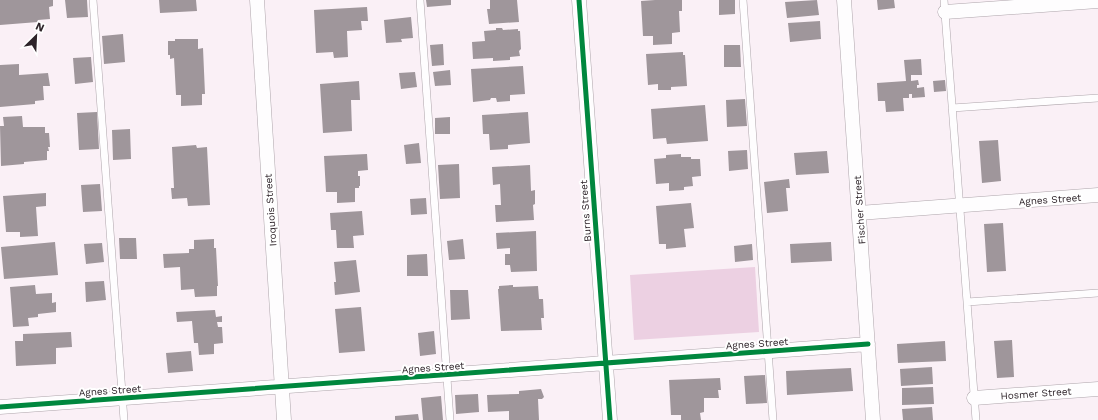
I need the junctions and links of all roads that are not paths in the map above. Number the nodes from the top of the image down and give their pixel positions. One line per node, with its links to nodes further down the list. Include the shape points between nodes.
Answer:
1 (93, 0): 22 (lane)
2 (257, 0): 20 (street, Iroquois Street)
3 (420, 0): 19 (lane)
4 (579, 0): 18 (street, Burns Street)
5 (743, 0): 17 (lane)
6 (844, 0): 13 (street, Fischer Street)
7 (1098, 1): 8 (street)
8 (945, 6): 10 (lane)
9 (1098, 98): 10 (lane)
10 (952, 108): 12 (lane)
11 (1098, 195): 12 (street, Agnes Street)
12 (960, 206): 13 (street, Agnes Street); 15 (lane)
13 (859, 213): 16 (street, Fischer Street)
14 (1098, 293): 15 (lane)
15 (967, 302): 23 (lane)
16 (868, 344): 17 (street, Agnes Street); 30 (street, Fischer Street)
17 (768, 351): 18 (street, Agnes Street); 29 (lane)
18 (605, 363): 19 (street, Agnes Street); 28 (street, Burns Street)
19 (447, 375): 20 (street, Agnes Street); 27 (lane)
20 (282, 386): 22 (street, Agnes Street); 26 (street, Iroquois Street)
21 (1098, 389): 23 (street, Hosmer Street)
22 (122, 398): 24 (street, Agnes Street); 25 (lane)
23 (974, 398): 31 (lane)
24 (0, 407)
25 (124, 420)
26 (284, 420)
27 (450, 420)
28 (610, 420)
29 (773, 420)
30 (874, 420)
31 (976, 420)

